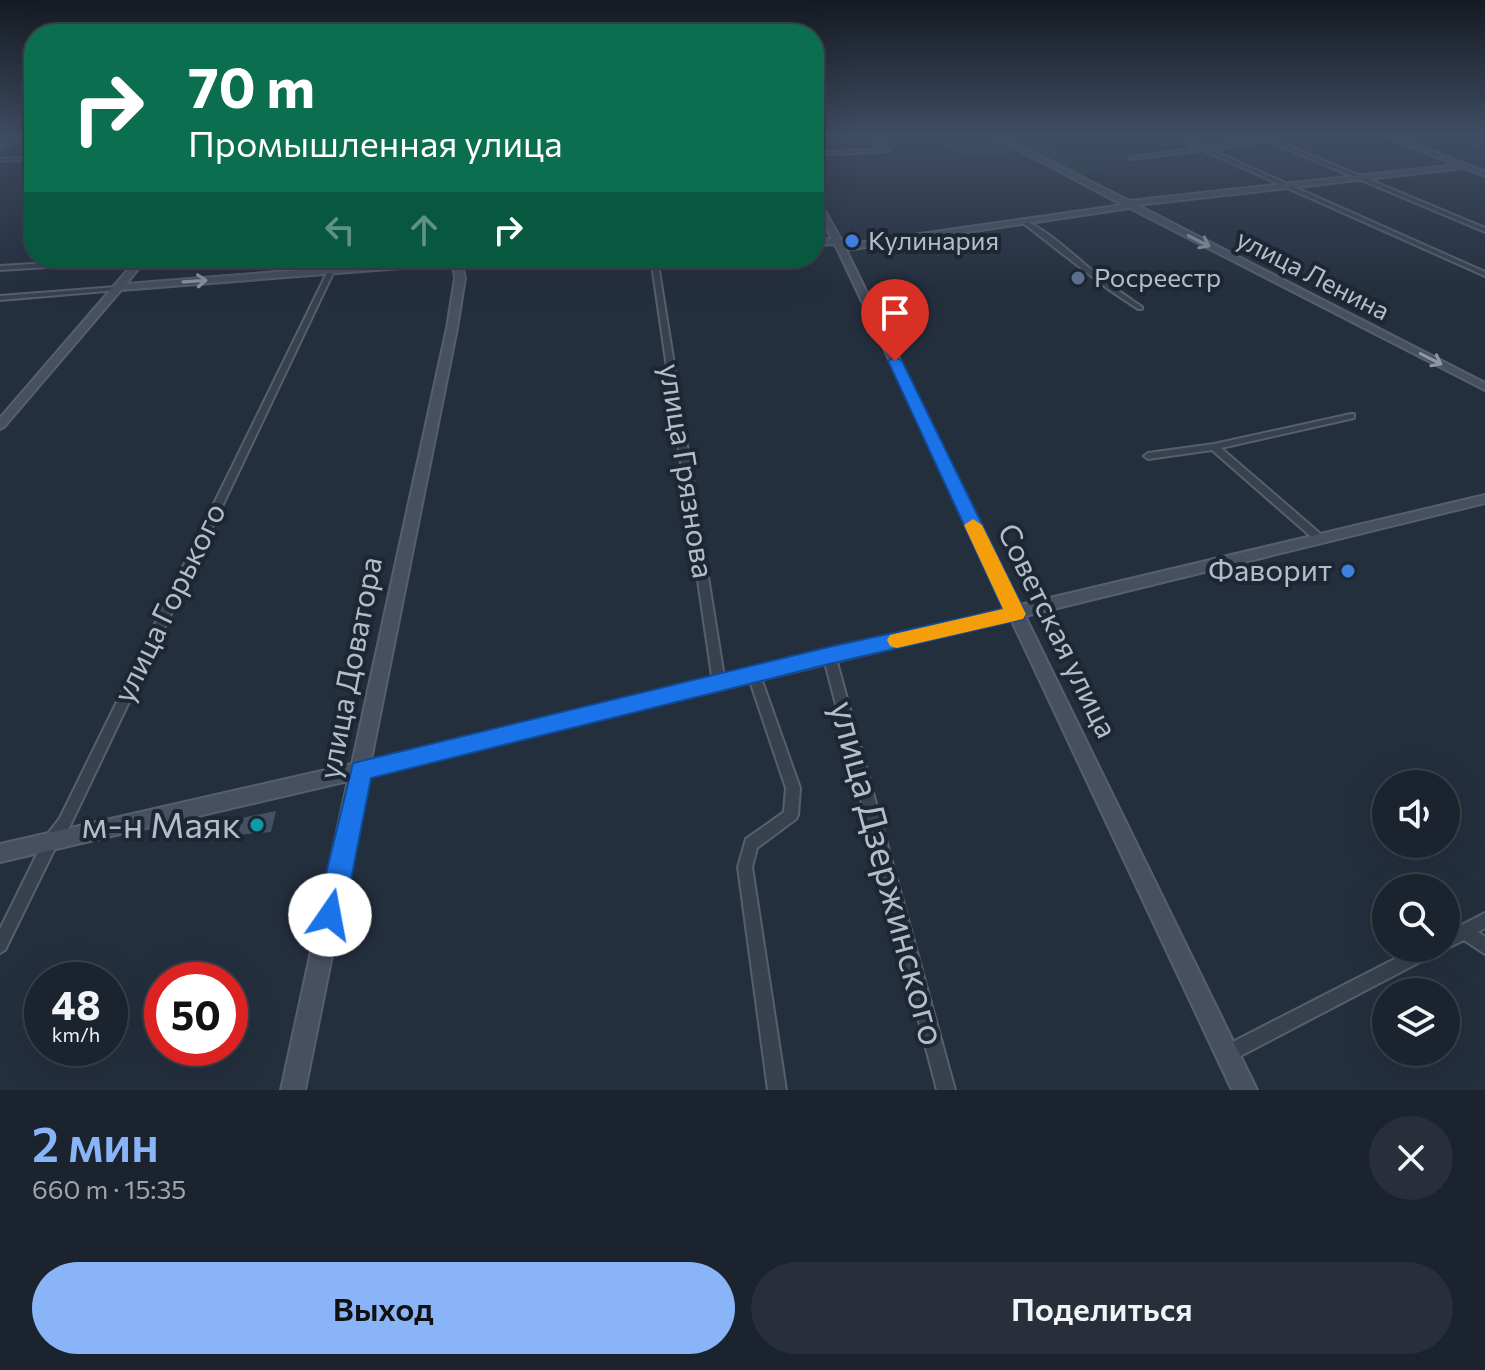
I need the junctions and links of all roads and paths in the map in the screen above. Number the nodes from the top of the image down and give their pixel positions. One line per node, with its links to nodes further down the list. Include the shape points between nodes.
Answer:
1 (1091, 186): 6 (street, улица Ленина)
2 (1287, 186): 5 (street)
3 (1308, 186): 5 (street)
4 (1376, 186): 9 (street)
5 (1292, 188): 6 (street); 20 (street)
6 (1127, 205): 8 (street); 24 (street, улица Ленина, one-way to 24)
7 (824, 217): 11 (street, Советская улица)
8 (1025, 222): 11 (street); 23 (street)
9 (1485, 230)
10 (824, 243): 11 (street)
11 (839, 245): 31 (street, Советская улица)
12 (24, 266): 13 (street)
13 (0, 268)
14 (134, 268): 21 (street)
15 (332, 268): 19 (street, улица Горького)
16 (365, 268): 19 (street)
17 (458, 268): 35 (street, улица Доватора, via 452,328)
18 (656, 268): 34 (street, улица Грязнова)
19 (331, 271): 21 (street, one-way to 19); 36 (street, улица Горького, via 65,822)
20 (1485, 274)
21 (117, 288): 22 (street); 26 (street)
22 (0, 298)
23 (1140, 308)
24 (1485, 387)
25 (1351, 416): 27 (street)
26 (0, 425)
27 (1214, 447): 28 (street); 30 (street)
28 (1148, 456)
29 (1485, 499): 30 (street)
30 (1320, 539): 31 (street)
31 (1016, 614): 32 (street); 44 (street, Советская улица)
32 (829, 655): 33 (street); 47 (street, улица Дзержинского)
33 (754, 675): 34 (street); 46 (street, via 793,788 791,815 751,844 745,867)
34 (719, 683): 35 (street)
35 (361, 770): 36 (street); 45 (street, улица Доватора)
36 (51, 841): 37 (street); 41 (street, улица Горького)
37 (0, 853)
38 (1485, 920): 39 (street)
39 (1465, 931): 40 (street); 42 (street)
40 (1460, 934)
41 (0, 945)
42 (1485, 946)
43 (1405, 962): 44 (street)
44 (1227, 1054): 48 (street, Советская улица)
45 (293, 1090)
46 (777, 1090)
47 (946, 1090)
48 (1245, 1090)

